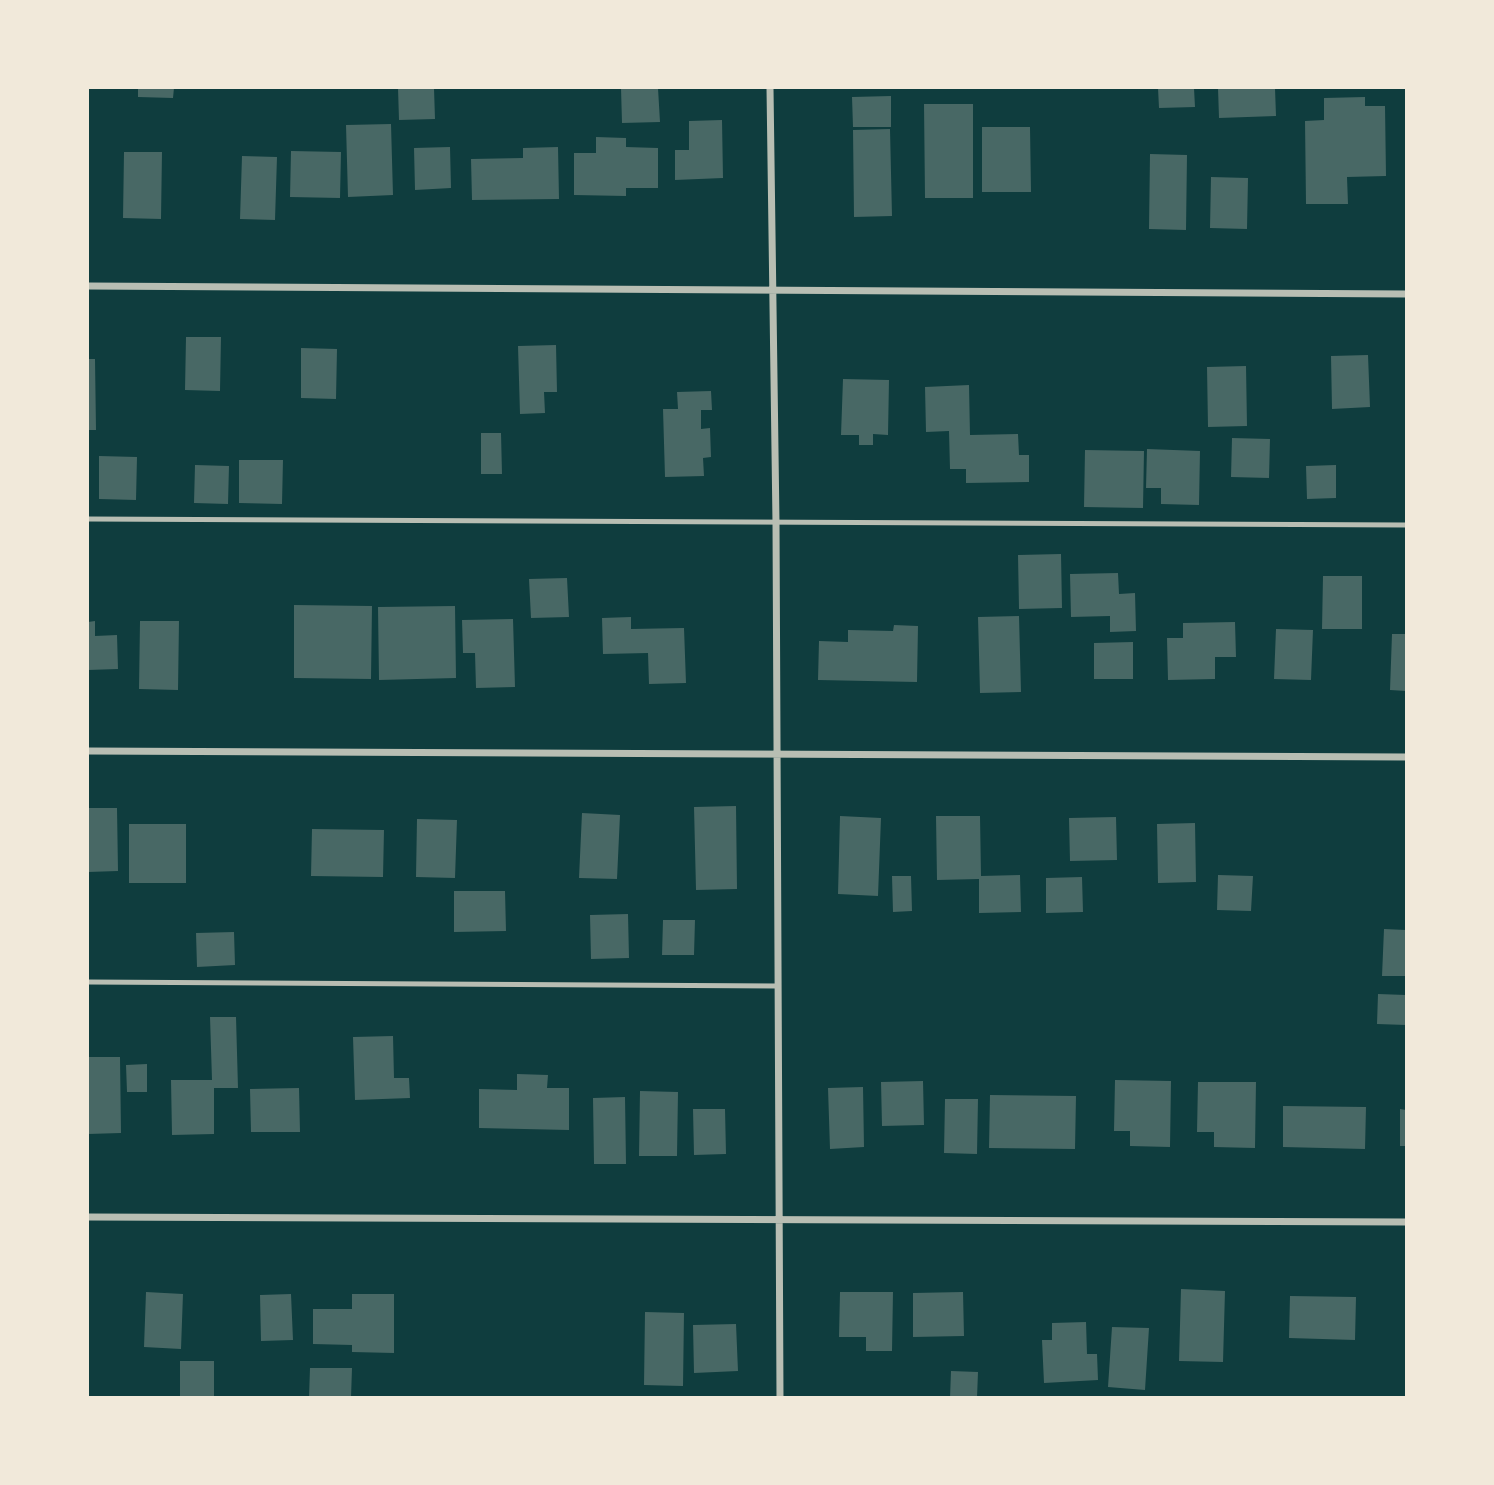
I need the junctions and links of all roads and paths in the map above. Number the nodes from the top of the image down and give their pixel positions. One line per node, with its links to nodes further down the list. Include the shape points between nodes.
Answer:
1 (770, 88): 3 (street)
2 (88, 286): 3 (street)
3 (771, 289): 4 (street); 6 (street)
4 (1406, 294)
5 (88, 519): 6 (lane)
6 (776, 523): 7 (lane); 9 (street)
7 (1406, 525)
8 (88, 751): 9 (street)
9 (775, 755): 10 (street); 12 (street)
10 (1406, 757)
11 (88, 982): 12 (lane)
12 (777, 986): 14 (street)
13 (88, 1217): 14 (street)
14 (779, 1220): 15 (street); 16 (street)
15 (1406, 1222)
16 (780, 1398)

